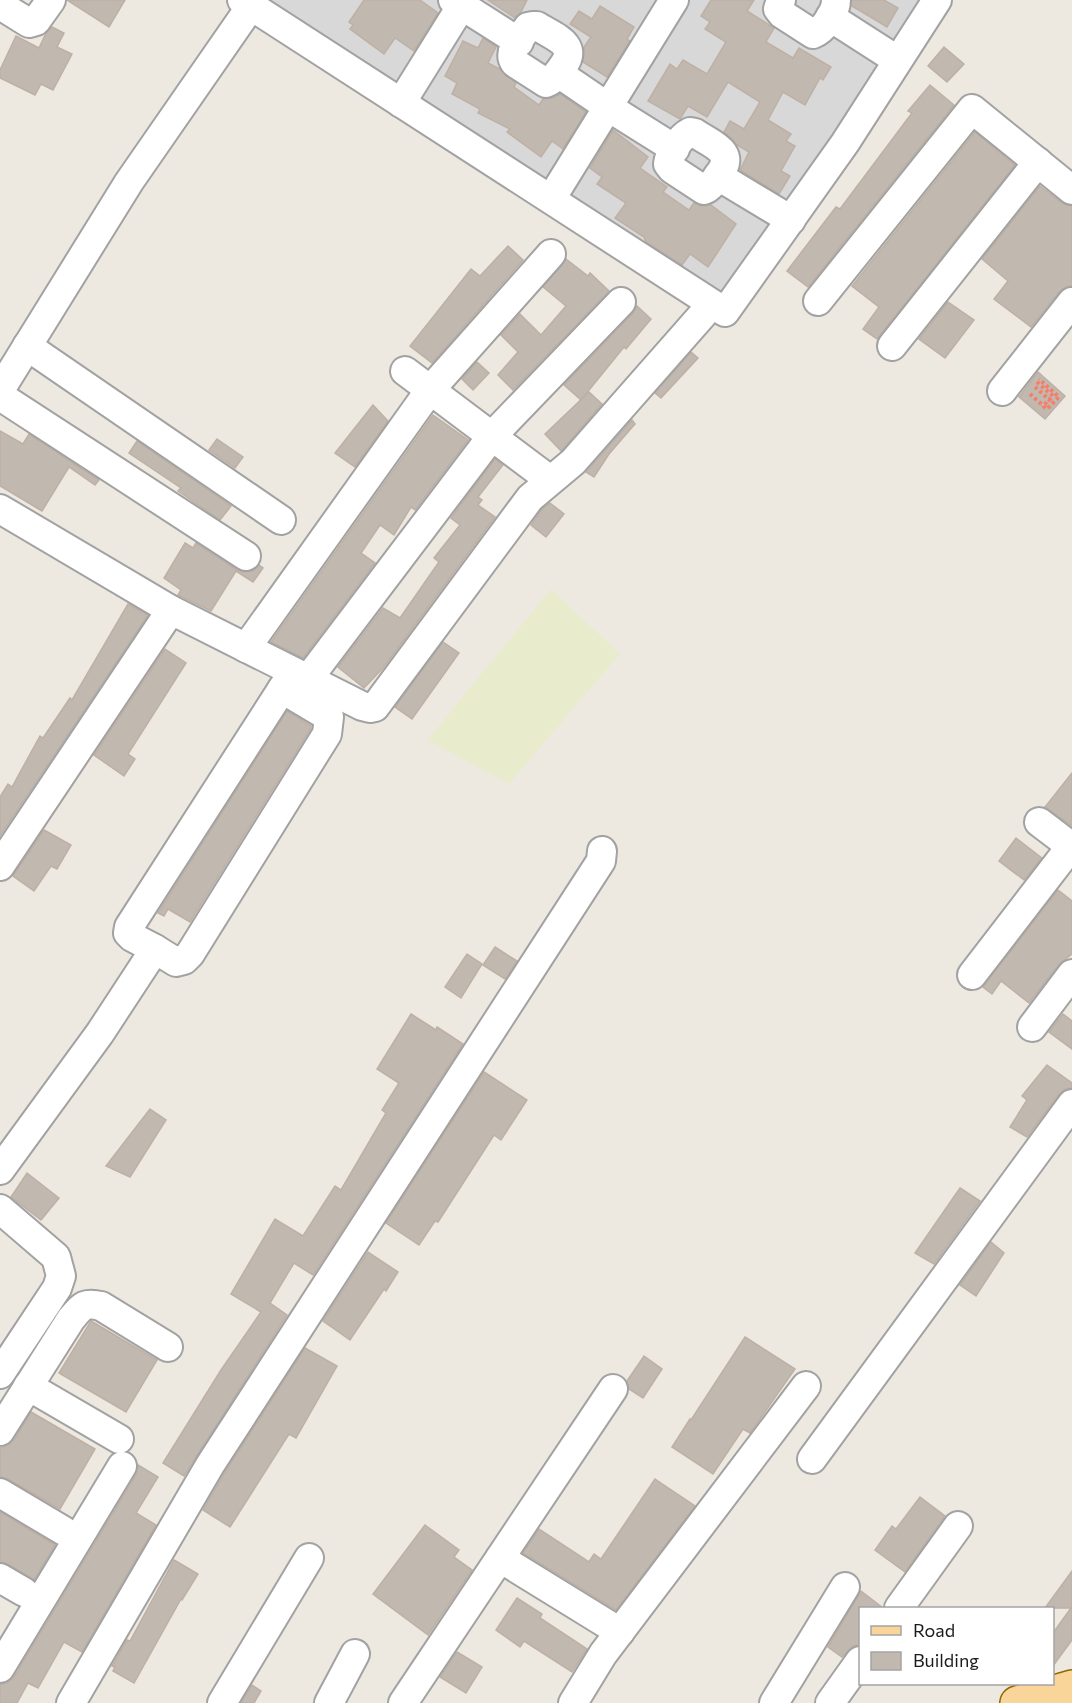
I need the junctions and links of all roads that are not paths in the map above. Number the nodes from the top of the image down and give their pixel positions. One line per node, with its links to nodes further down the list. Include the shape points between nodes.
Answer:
1 (51, 0): 7 (street, via 36,21 29,23)
2 (781, 0): 8 (street, via 778,9 782,14 813,34 819,32)
3 (937, 0): 9 (street)
4 (460, 2): 10 (street); 11 (street, via 519,42 512,52 514,63 546,83 558,73)
5 (246, 3): 10 (street); 21 (street)
6 (664, 4): 11 (street)
7 (0, 5)
8 (833, 8): 9 (street)
9 (897, 60): 15 (street)
10 (401, 103): 14 (street)
11 (608, 107): 14 (street); 15 (street, via 675,149 668,164 699,188 709,187 718,176)
12 (1038, 162): 13 (street); 17 (street, via 972,109); 22 (street)
13 (1072, 190)
14 (551, 199): 20 (street)
15 (791, 220): 20 (street, via 725,312)
16 (551, 254): 25 (street)
17 (818, 301)
18 (621, 302): 28 (street)
19 (1072, 302): 26 (street)
20 (712, 304): 29 (street, via 573,462)
21 (27, 346): 24 (street); 31 (street)
22 (892, 346)
23 (405, 371): 25 (street)
24 (0, 390)
25 (430, 390): 28 (street); 34 (street)
26 (1018, 391)
27 (0, 396): 32 (street)
28 (492, 436): 29 (street); 35 (street)
29 (550, 480): 35 (street, via 530,498 375,707 362,706)
30 (0, 509): 33 (street)
31 (281, 520)
32 (246, 556)
33 (171, 610): 34 (street); 39 (street)
34 (246, 648): 35 (street)
35 (294, 680): 40 (street, via 129,927 132,937); 40 (street, via 329,717 327,734 190,954 176,962)
36 (1039, 822): 37 (street)
37 (1072, 846): 42 (street)
38 (602, 851): 69 (street, via 601,861 210,1465)
39 (0, 866)
40 (155, 949): 45 (street, via 100,1033)
41 (1072, 974): 43 (street)
42 (972, 975)
43 (1032, 1026)
44 (1072, 1104): 54 (street)
45 (0, 1170)
46 (0, 1209): 47 (street, via 56,1257 61,1276 57,1288)
47 (9, 1341): 49 (street)
48 (168, 1347): 50 (street, via 90,1303 71,1319)
49 (1, 1372)
50 (28, 1386): 53 (street); 67 (street, via 120,1452)
51 (806, 1386): 64 (street)
52 (613, 1389): 59 (street)
53 (0, 1431)
54 (812, 1459)
55 (0, 1493): 57 (street)
56 (958, 1526): 63 (street)
57 (64, 1531)
58 (309, 1558): 70 (street)
59 (500, 1558): 64 (street); 72 (street)
60 (0, 1578): 62 (street)
61 (845, 1587): 74 (street)
62 (24, 1592)
63 (900, 1607)
64 (620, 1632): 73 (street)
65 (355, 1654): 71 (street)
66 (859, 1664): 75 (street)
67 (0, 1668)
68 (1063, 1693): 76 (main road)
69 (71, 1703)
70 (222, 1703)
71 (329, 1703)
72 (403, 1703)
73 (573, 1703)
74 (774, 1703)
75 (830, 1703)
76 (1017, 1703)

